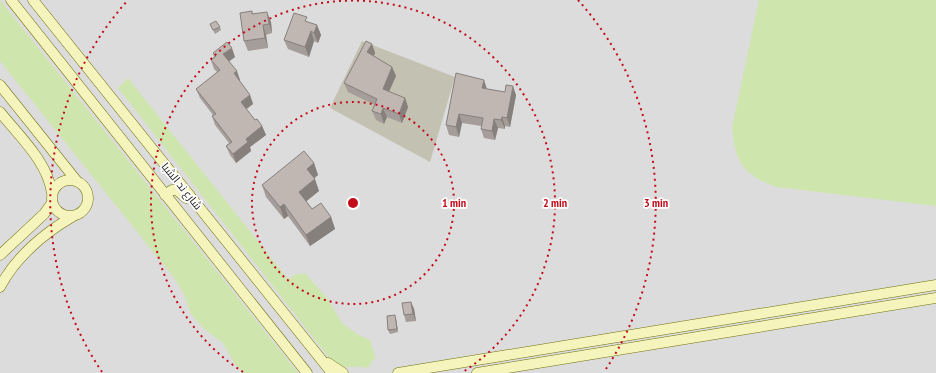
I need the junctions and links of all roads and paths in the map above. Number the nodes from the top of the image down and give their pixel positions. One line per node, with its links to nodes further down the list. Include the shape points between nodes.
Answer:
1 (11, 0): 6 (street, شارع ند الشبا)
2 (33, 0): 8 (street, شارع ند الشبا)
3 (0, 85): 5 (street)
4 (0, 112): 7 (street, via 41,164 49,178)
5 (76, 180): 7 (street, via 61,182 56,186); 9 (street, via 88,192 88,203 82,212)
6 (165, 195): 8 (street, via 172,190 178,190 193,205); 18 (street, شارع ند الشبا)
7 (52, 198): 9 (street, via 59,213); 10 (street, via 38,219)
8 (199, 207): 16 (street, شارع ند الشبا)
9 (72, 217): 12 (street, via 20,258)
10 (0, 255)
11 (936, 285): 14 (street)
12 (0, 287)
13 (936, 298): 15 (street)
14 (804, 307): 15 (street); 17 (street)
15 (805, 319): 23 (street)
16 (320, 357): 19 (street, شارع ند الشبا); 20 (street)
17 (425, 368): 21 (street); 22 (street)
18 (307, 373)
19 (332, 373)
20 (343, 373)
21 (398, 373)
22 (414, 373)
23 (477, 373)

